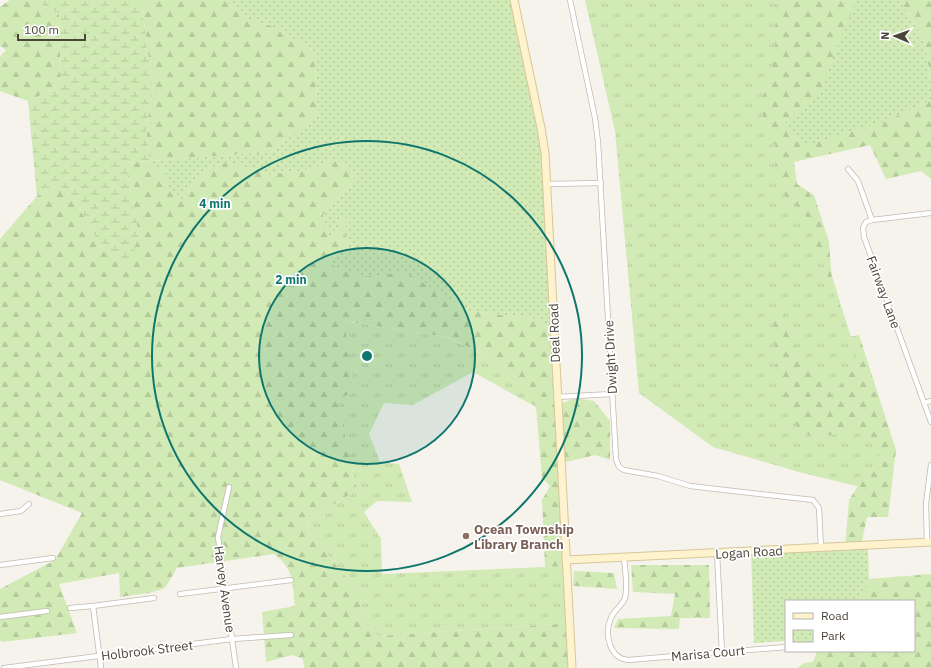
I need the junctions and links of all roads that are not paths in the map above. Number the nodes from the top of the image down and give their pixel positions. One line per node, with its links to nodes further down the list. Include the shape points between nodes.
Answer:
1 (514, 0): 5 (street, Deal Road, via 541,128)
2 (570, 0): 4 (street, Dwight Drive, via 595,118)
3 (848, 169): 7 (street, via 858,181)
4 (601, 183): 5 (street); 8 (street, Dwight Drive)
5 (547, 184): 9 (street, Deal Road)
6 (931, 213): 7 (street)
7 (872, 220): 11 (street, Fairway Lane, via 864,224 864,236)
8 (612, 394): 9 (street); 19 (street, Dwight Drive, via 616,459 621,469 658,476 690,486 813,500 819,508)
9 (557, 397): 23 (street, Deal Road)
10 (931, 401): 11 (street)
11 (924, 403): 12 (street, Fairway Lane)
12 (931, 422)
13 (931, 465): 14 (street)
14 (931, 470): 18 (street, via 926,504)
15 (229, 487): 26 (street, Harvey Avenue, via 218,536)
16 (29, 504): 17 (street, via 21,511)
17 (0, 514)
18 (929, 542): 19 (street, Logan Road)
19 (821, 548): 20 (street, Logan Road)
20 (717, 553): 22 (street, Logan Road); 36 (street)
21 (53, 558): 24 (street)
22 (624, 558): 23 (street, Logan Road); 36 (street, Marisa Court, via 624,599 609,627 609,644 615,655 628,660)
23 (566, 560): 41 (street, Deal Road)
24 (0, 565)
25 (291, 580): 26 (street)
26 (226, 588): 27 (street); 34 (street, Harvey Avenue)
27 (180, 594)
28 (154, 598): 29 (street)
29 (93, 606): 30 (street); 37 (street)
30 (70, 608)
31 (47, 611): 32 (street)
32 (0, 617)
33 (291, 635): 34 (street, Holbrook Street)
34 (232, 639): 37 (street, Holbrook Street); 40 (street, Harvey Avenue)
35 (785, 647): 36 (street, Marisa Court)
36 (722, 652)
37 (98, 656): 38 (street, Holbrook Street); 39 (street)
38 (4, 668)
39 (101, 668)
40 (236, 668)
41 (572, 668)

